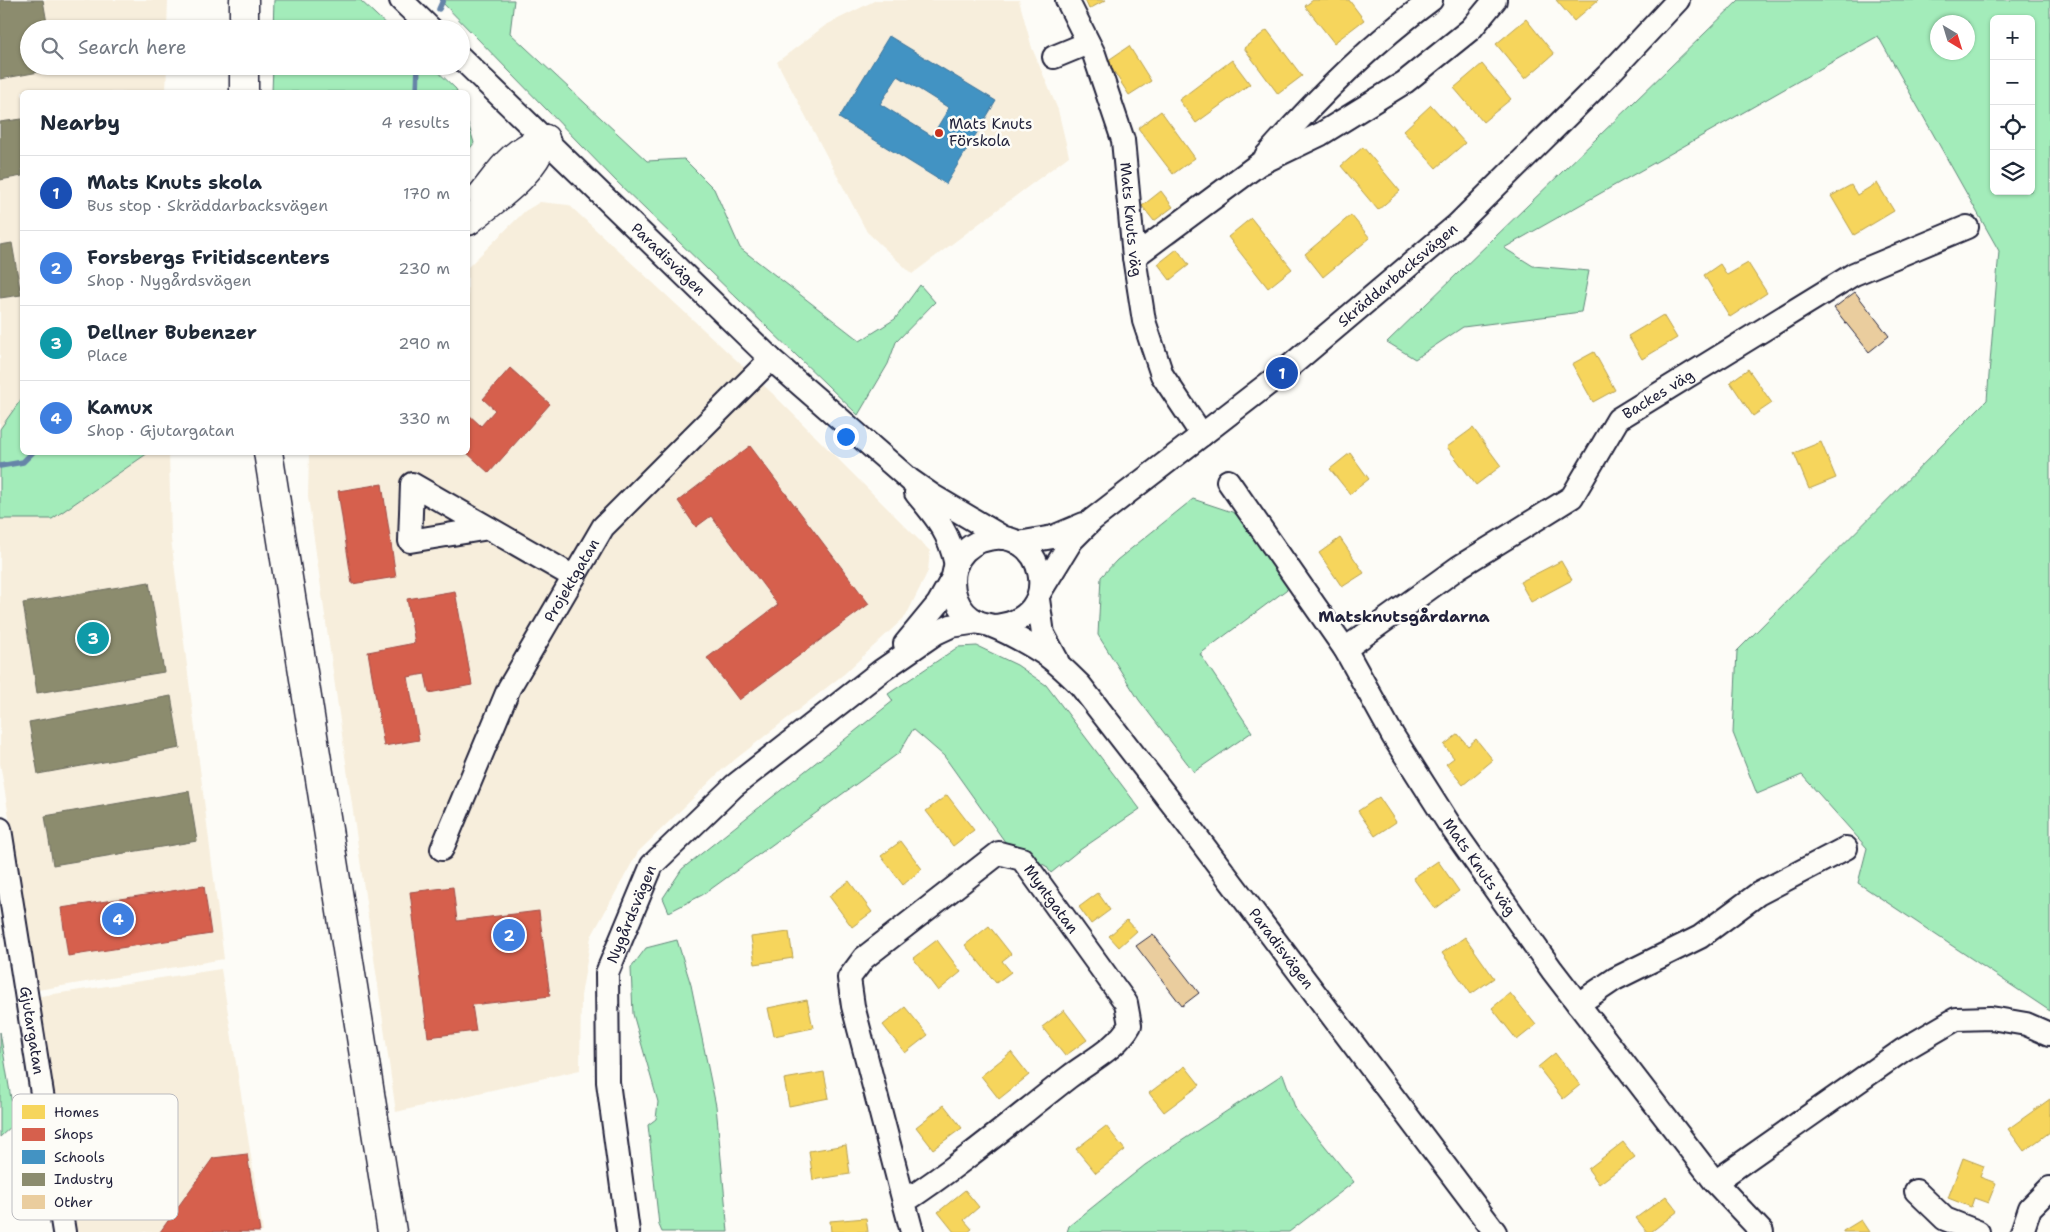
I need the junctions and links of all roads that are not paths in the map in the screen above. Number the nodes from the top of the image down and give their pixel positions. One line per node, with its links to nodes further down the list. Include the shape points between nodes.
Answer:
1 (231, 0): 8 (highway)
2 (244, 0): 9 (highway)
3 (401, 0): 10 (street)
4 (1067, 0): 11 (street, Mats Knuts väg)
5 (1431, 0): 19 (street, via 1346,71)
6 (1496, 0): 19 (street, via 1471,29 1404,82 1321,134)
7 (1678, 0): 25 (street, Skräddarbacksvägen, via 1607,76 1457,225 1282,373)
8 (231, 20)
9 (244, 20)
10 (422, 20)
11 (1088, 43): 12 (street); 23 (street, Mats Knuts väg, via 1123,140)
12 (1054, 57)
13 (470, 67): 18 (street, Paradisvägen)
14 (231, 75): 16 (highway)
15 (244, 75): 17 (highway)
16 (231, 90)
17 (244, 90)
18 (545, 139): 20 (highway, via 511,158); 21 (highway, via 540,155 526,174); 24 (street, Paradisvägen)
19 (1259, 164): 23 (street)
20 (470, 210)
21 (470, 219)
22 (1967, 227): 37 (street, Backes väg, via 1854,274 1618,418 1572,497 1459,567)
23 (1134, 257): 25 (street, Mats Knuts väg, via 1144,321 1162,375)
24 (771, 359): 27 (street, Paradisvägen); 34 (street, Projektgatan, via 604,527)
25 (1202, 435): 30 (street, Skräddarbacksvägen)
26 (250, 455): 50 (highway)
27 (881, 456): 32 (street, Paradisvägen, via 933,496); 33 (street, Paradisvägen, via 934,515 948,536)
28 (273, 461): 51 (highway)
29 (1228, 481): 37 (street, Mats Knuts väg)
30 (1092, 520): 32 (street, Skräddarbacksvägen, via 1052,538); 35 (street, Skräddarbacksvägen, via 1072,540)
31 (489, 528): 34 (street)
32 (1011, 540): 33 (street, via 989,538 975,543 964,552); 35 (street, via 1030,552 1038,564 1041,578)
33 (954, 572): 36 (street, via 954,592 959,605 967,615); 39 (street, Nygårdsvägen, via 938,604 922,626)
34 (574, 577): 42 (street, Projektgatan, via 509,688)
35 (1039, 596): 36 (street, via 1020,620 1006,625); 38 (street, Paradisvägen, via 1042,634)
36 (985, 624): 38 (street, Paradisvägen, via 1040,651); 39 (street, Nygårdsvägen, via 950,626)
37 (1345, 650): 43 (street, Mats Knuts väg, via 1393,736 1449,824)
38 (1064, 669): 54 (street, Paradisvägen, via 1173,804)
39 (881, 671): 52 (street, Nygårdsvägen, via 734,786 652,865 607,973 608,1082)
40 (0, 829): 45 (street, Gjutargatan)
41 (1846, 848): 43 (street, via 1758,894 1700,936 1615,979)
42 (442, 849)
43 (1578, 1004): 46 (street, Mats Knuts väg)
44 (2049, 1034): 46 (street, via 2026,1024 1991,1018 1956,1020 1903,1050)
45 (42, 1094)
46 (1715, 1182): 55 (street, Mats Knuts väg)
47 (2050, 1188): 57 (street, via 2030,1208)
48 (1916, 1191): 56 (street, via 1945,1219)
49 (904, 1202): 49 (street, Myntgatan, via 1123,1037 1130,1025 1126,1003 1022,859 999,853 864,958 849,978 852,1006); 53 (street, Myntgatan)
50 (374, 1232)
51 (392, 1232)
52 (628, 1232)
53 (912, 1232)
54 (1495, 1232)
55 (1762, 1232)
56 (1978, 1232)
57 (2022, 1232)

